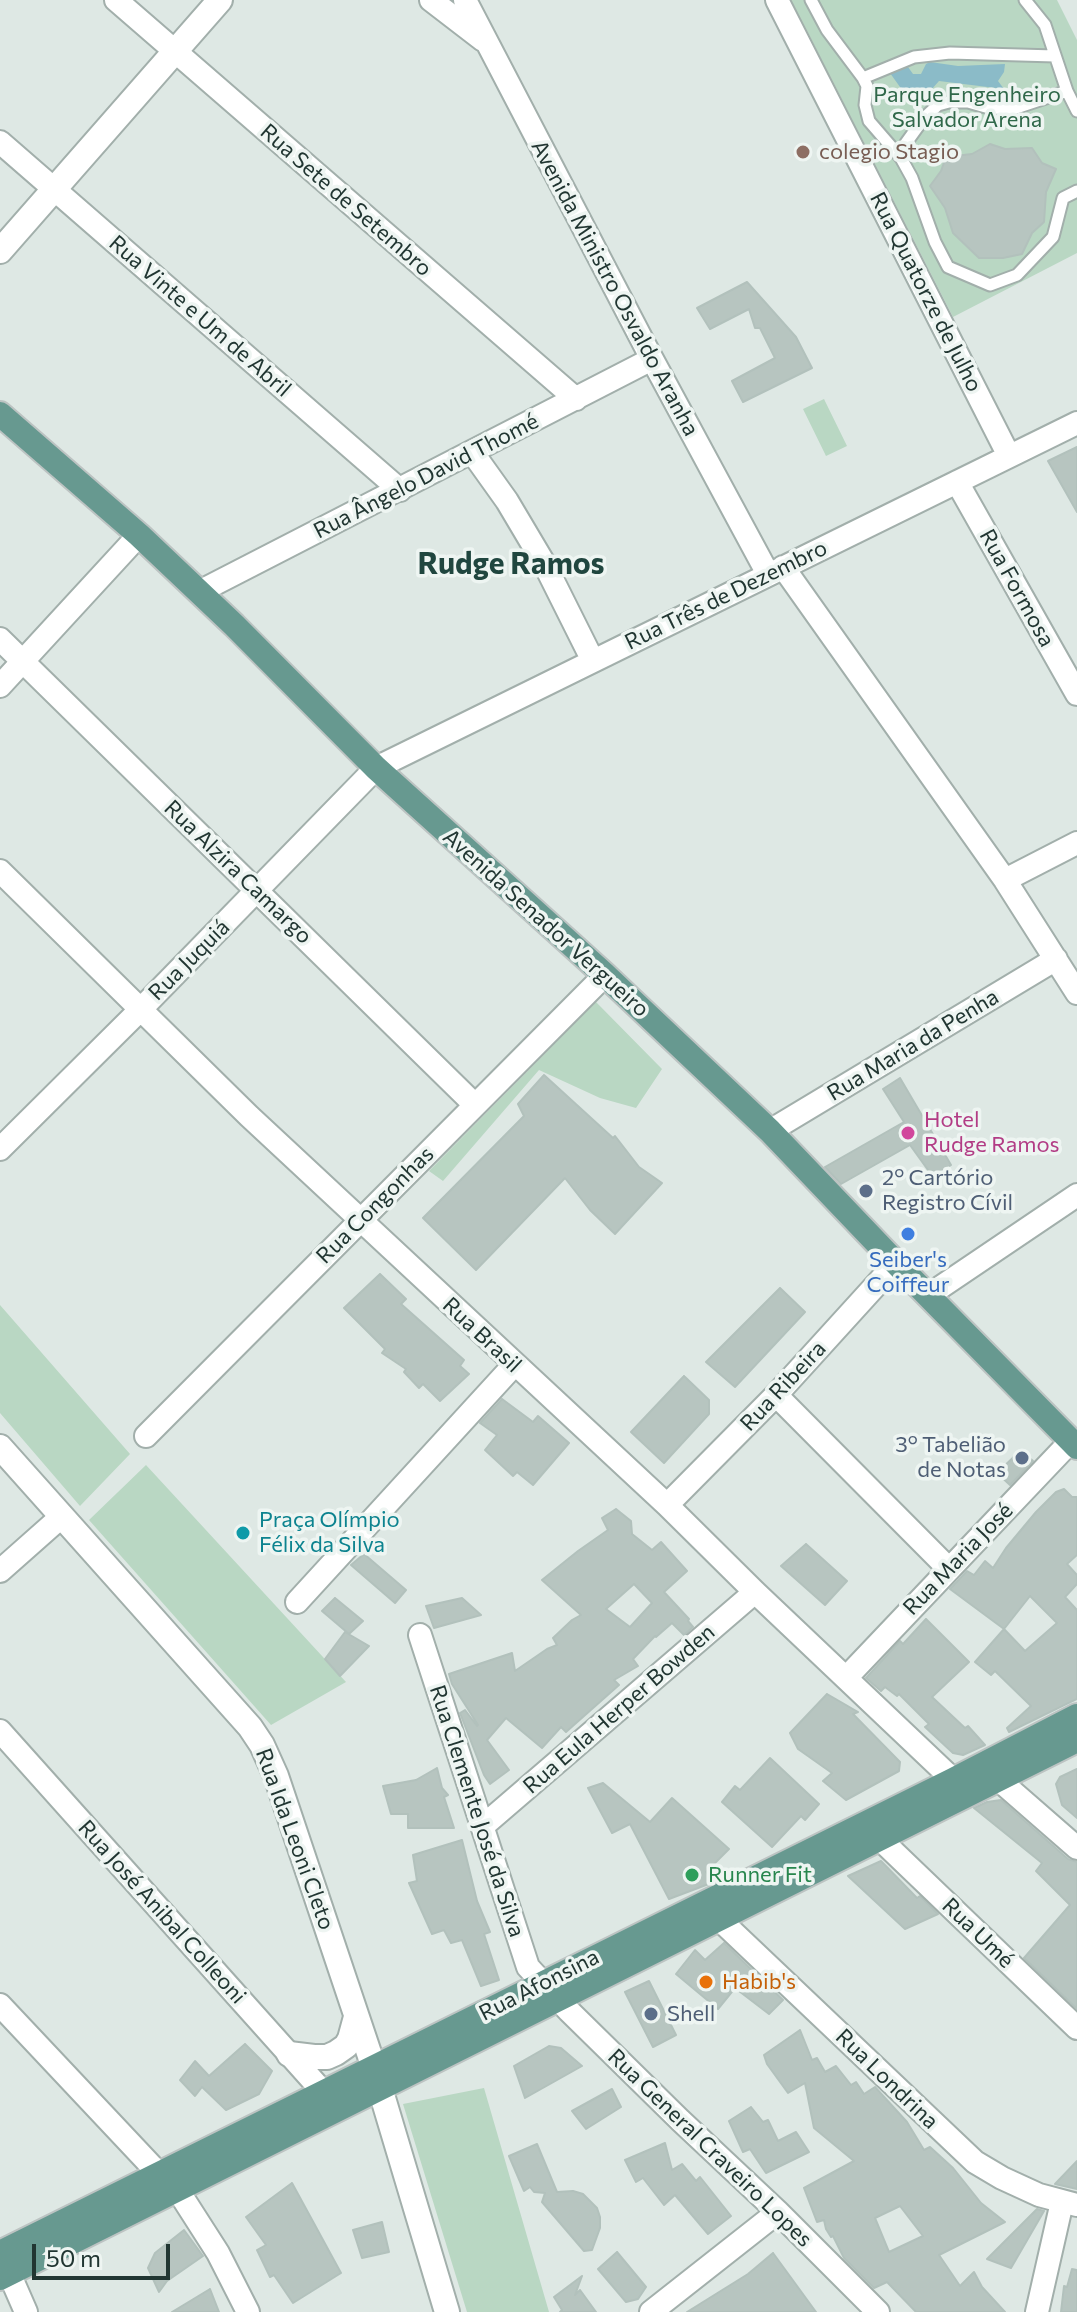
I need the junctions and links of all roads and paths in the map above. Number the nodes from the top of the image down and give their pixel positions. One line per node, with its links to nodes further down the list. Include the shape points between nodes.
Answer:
1 (116, 0): 9 (street, Rua Sete de Setembro)
2 (220, 0): 9 (street)
3 (431, 0): 8 (street)
4 (465, 0): 8 (street, Avenida Ministro Osvaldo Aranha)
5 (777, 0): 24 (street, Rua Quatorze de Julho)
6 (811, 0): 11 (lane)
7 (1025, 0): 10 (lane, via 1045,25)
8 (487, 44): 19 (street, Avenida Ministro Osvaldo Aranha)
9 (176, 52): 16 (street); 20 (street, Rua Sete de Setembro)
10 (1055, 56): 11 (lane, via 914,57); 12 (lane)
11 (863, 78): 15 (lane, via 869,121)
12 (1067, 91): 13 (lane); 15 (lane, via 1013,109 968,102 938,105 906,143)
13 (1077, 111)
14 (0, 142): 16 (street, Rua Vinte e Um de Abril)
15 (901, 158): 17 (lane, via 948,267 990,285 1017,275 1038,254 1053,237 1063,198)
16 (55, 190): 18 (street); 26 (street, Rua Vinte e Um de Abril)
17 (1077, 191)
18 (0, 251)
19 (652, 359): 20 (street, Rua Ângelo David Thomé); 28 (street, Avenida Ministro Osvaldo Aranha)
20 (576, 399): 23 (street, Rua Ângelo David Thomé)
21 (0, 414): 27 (main road, Avenida Senador Vergueiro)
22 (1077, 423): 24 (street, Rua Três de Dezembro)
23 (472, 452): 26 (street, Rua Ângelo David Thomé); 31 (street, via 545,565)
24 (1009, 456): 25 (street, Rua Três de Dezembro)
25 (957, 482): 28 (street, Rua Três de Dezembro); 34 (street, Rua Formosa)
26 (400, 490): 29 (street, Rua Ângelo David Thomé)
27 (139, 535): 29 (main road, Avenida Senador Vergueiro); 32 (street)
28 (776, 571): 31 (street, Rua Três de Dezembro); 38 (street, Avenida Ministro Osvaldo Aranha)
29 (199, 592): 35 (main road, Avenida Senador Vergueiro)
30 (0, 639): 32 (street, Rua Alzira Camargo)
31 (593, 661): 35 (street, Rua Três de Dezembro)
32 (23, 662): 33 (street); 39 (street, Rua Alzira Camargo)
33 (0, 686)
34 (1077, 694)
35 (376, 768): 39 (street, Rua Juquiá); 41 (main road, Avenida Senador Vergueiro)
36 (1077, 843): 38 (street)
37 (0, 871): 43 (street, Rua Brasil)
38 (1005, 880): 40 (street, Avenida Ministro Osvaldo Aranha)
39 (257, 891): 43 (street, Rua Juquiá); 44 (street, Rua Alzira Camargo)
40 (1056, 959): 42 (street, Avenida Ministro Osvaldo Aranha); 45 (street, Rua Maria da Penha)
41 (605, 975): 44 (street, Rua Congonhas); 45 (main road, Avenida Senador Vergueiro)
42 (1077, 993)
43 (140, 1010): 46 (street, Rua Juquiá); 48 (street, Rua Brasil)
44 (475, 1105): 48 (street, Rua Congonhas)
45 (770, 1131): 49 (main road, Avenida Senador Vergueiro)
46 (0, 1149)
47 (1077, 1195): 50 (street)
48 (359, 1220): 51 (street, Rua Brasil); 53 (street, Rua Congonhas)
49 (896, 1263): 50 (main road, Avenida Senador Vergueiro); 52 (street, Rua Ribeira)
50 (929, 1295): 54 (main road, Avenida Senador Vergueiro)
51 (514, 1365): 56 (street, Rua Brasil); 61 (street)
52 (776, 1395): 56 (street, Rua Ribeira); 58 (street)
53 (146, 1436)
54 (1075, 1443): 58 (street, Rua Maria José)
55 (0, 1447): 57 (street, Rua Ida Leoni Cleto)
56 (667, 1505): 60 (street, Rua Brasil)
57 (61, 1517): 59 (street); 75 (street, Rua Ida Leoni Cleto, via 262,1745)
58 (949, 1569): 63 (street, Rua Maria José)
59 (0, 1571)
60 (755, 1592): 63 (street, Rua Brasil); 69 (street, Rua Eula Herper Bowden)
61 (297, 1602)
62 (420, 1635): 69 (street, Rua Clemente José da Silva)
63 (846, 1678): 68 (street, Rua Brasil)
64 (1077, 1716): 68 (main road, Rua Afonsina)
65 (0, 1731): 77 (street, Rua José Anibal Colleoni)
66 (1077, 1740): 67 (main road, Rua Afonsina)
67 (999, 1780): 68 (main road, Rua Afonsina); 71 (street)
68 (961, 1787): 70 (main road, Rua Afonsina); 73 (main road, Rua Afonsina)
69 (483, 1826): 73 (street, Rua Clemente José da Silva, via 528,1967)
70 (880, 1839): 72 (main road, Rua Afonsina); 76 (street, Rua Umé)
71 (1077, 1848)
72 (719, 1919): 73 (main road, Rua Afonsina); 81 (street, Rua Londrina, via 975,2162 1039,2195)
73 (550, 1990): 78 (main road, Rua Afonsina); 82 (street, Rua General Craveiro Lopes)
74 (0, 2005): 80 (street)
75 (356, 2017): 77 (street, via 350,2039 336,2053); 78 (street, Rua Ida Leoni Cleto)
76 (1077, 2028)
77 (289, 2054): 79 (street, Rua José Anibal Colleoni)
78 (376, 2078): 79 (main road, Rua Afonsina); 80 (main road, Rua Afonsina); 86 (street, Rua Ida Leoni Cleto)
79 (324, 2093): 80 (main road, Rua Afonsina)
80 (168, 2182): 83 (main road, Rua Afonsina); 85 (street, via 218,2253)
81 (1070, 2204): 89 (street)
82 (778, 2212): 87 (street); 88 (street, Rua General Craveiro Lopes)
83 (2, 2266): 84 (street)
84 (26, 2312)
85 (248, 2312)
86 (447, 2312)
87 (651, 2312)
88 (878, 2312)
89 (1037, 2312)

